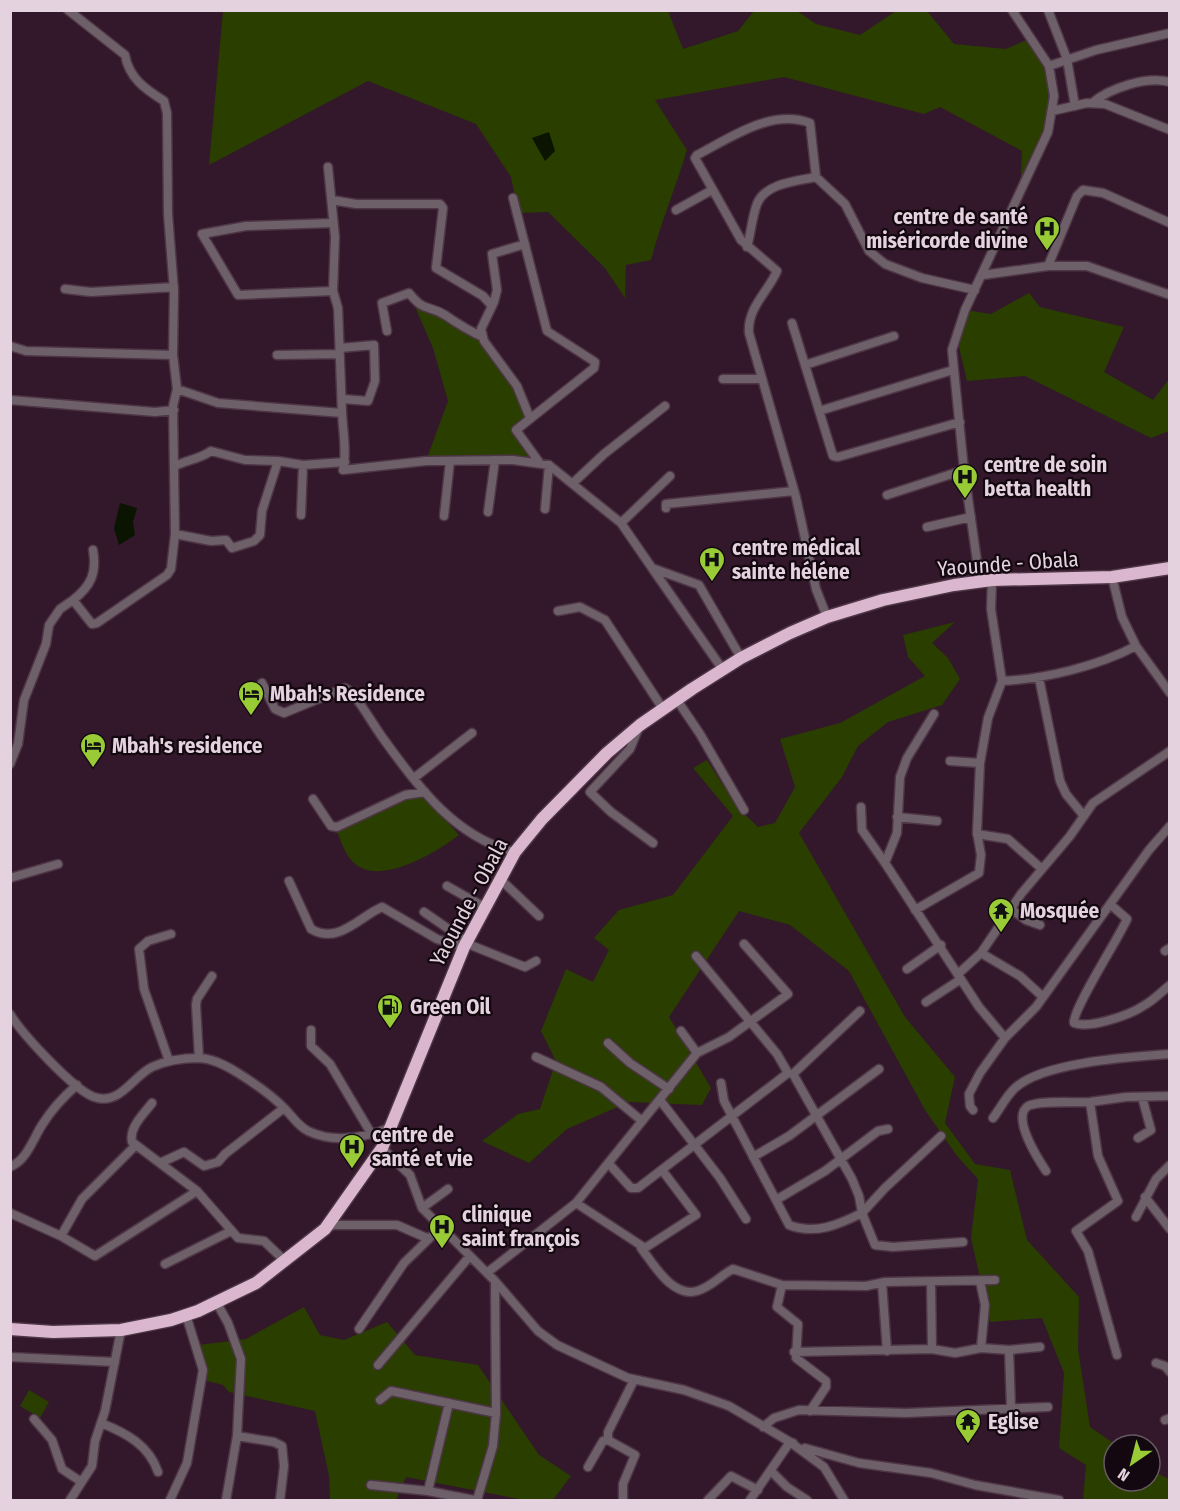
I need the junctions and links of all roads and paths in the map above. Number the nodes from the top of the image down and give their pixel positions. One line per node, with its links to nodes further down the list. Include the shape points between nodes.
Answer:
1 (68, 10): 24 (street, via 124,56 128,72 164,101)
2 (1012, 10): 6 (street)
3 (1048, 10): 5 (street)
4 (1170, 33): 5 (street)
5 (1067, 59): 6 (street); 9 (street)
6 (1049, 66): 10 (street)
7 (1170, 82): 8 (street, via 1154,80 1124,87 1102,94)
8 (1092, 103): 9 (street); 11 (street, via 1114,107)
9 (1075, 106): 10 (street)
10 (1052, 111): 23 (street, via 1042,144)
11 (1170, 130)
12 (328, 167): 16 (street)
13 (816, 177): 14 (street, via 813,127 807,121 789,119 755,125 697,155 695,162); 21 (street, via 780,185 762,197); 26 (street, via 845,204 869,251 885,264 922,278)
14 (712, 190): 17 (street); 21 (street)
15 (513, 198): 20 (street)
16 (332, 200): 18 (street); 29 (street, via 356,204 440,204 443,208 436,268 470,286)
17 (676, 210)
18 (332, 223): 27 (street); 27 (street, via 246,226 202,234 238,295)
19 (1170, 223): 22 (street, via 1103,193 1083,190)
20 (525, 244): 29 (street, via 492,254 497,290); 49 (street, via 547,331 595,362 594,368)
21 (747, 247): 41 (street, via 777,271 748,324)
22 (1048, 266): 23 (street); 28 (street, via 1087,266)
23 (983, 275): 26 (street)
24 (174, 287): 25 (street, via 91,292); 36 (street)
25 (65, 289)
26 (975, 290): 39 (street, via 954,341)
27 (333, 291): 35 (street, via 338,308)
28 (1170, 295)
29 (492, 306): 33 (street, via 481,329)
30 (792, 323): 38 (street)
31 (387, 331): 33 (street, via 382,303 409,293 420,307 442,314)
32 (894, 336): 38 (street)
33 (483, 337): 49 (street, via 517,386)
34 (10, 346): 36 (street, via 26,351)
35 (339, 351): 37 (street); 43 (street); 43 (street, via 374,345 375,381 368,401)
36 (173, 355): 42 (street)
37 (277, 355)
38 (805, 365): 47 (street)
39 (953, 370): 47 (street); 50 (street)
40 (723, 379): 41 (street)
41 (762, 379): 62 (street)
42 (177, 389): 48 (street, via 218,403); 58 (street, via 173,406)
43 (343, 399): 48 (street)
44 (10, 400): 46 (street, via 155,412)
45 (665, 406): 61 (street, via 604,453)
46 (174, 410)
47 (819, 411): 50 (street, via 836,457)
48 (342, 413): 54 (street)
49 (530, 418): 55 (street, via 516,430)
50 (960, 422): 59 (street)
51 (495, 460): 53 (street); 55 (street); 66 (street)
52 (278, 461): 56 (street); 58 (street, via 245,460 211,451); 72 (street, via 262,511 260,535 254,541 232,548 226,540)
53 (450, 461): 54 (street, via 400,462 343,470); 68 (street)
54 (345, 462): 56 (street)
55 (539, 462): 57 (street)
56 (303, 465): 67 (street)
57 (549, 465): 61 (street); 64 (street)
58 (175, 466): 72 (street)
59 (964, 470): 63 (street); 69 (street)
60 (670, 476): 70 (street)
61 (573, 483): 70 (street)
62 (794, 491): 65 (street, via 695,500 666,504); 80 (street, via 816,589)
63 (887, 495)
64 (545, 508)
65 (666, 508)
66 (488, 512)
67 (301, 515)
68 (444, 516)
69 (971, 517): 71 (street); 77 (street)
70 (621, 523): 74 (street)
71 (927, 527)
72 (175, 534): 78 (street, via 167,575 97,623 92,624)
73 (93, 550): 78 (street, via 91,582)
74 (652, 568): 82 (street, via 699,585); 83 (street)
75 (1170, 568): 76 (highway, Yaounde - Obala)
76 (1112, 577): 77 (highway, Yaounde - Obala); 81 (street, via 1122,617)
77 (986, 581): 80 (highway, Yaounde - Obala, via 915,592); 85 (street)
78 (73, 600): 96 (street, via 60,609 49,625 46,644 24,700 18,744)
79 (558, 611): 89 (street, via 580,606 605,620)
80 (828, 617): 82 (highway, Yaounde - Obala)
81 (1136, 646): 84 (street, via 1112,659); 87 (street)
82 (741, 658): 83 (highway, Yaounde - Obala)
83 (723, 670): 88 (highway, Yaounde - Obala)
84 (1039, 678): 85 (street); 102 (street, via 1060,782)
85 (1002, 681): 95 (street, via 988,718)
86 (262, 683): 97 (street, via 275,709 284,713 345,688)
87 (1170, 693)
88 (677, 700): 89 (highway, Yaounde - Obala); 101 (street)
89 (663, 709): 91 (highway, Yaounde - Obala)
90 (934, 714): 103 (street, via 900,777)
91 (640, 725): 107 (street, via 630,749 590,792); 108 (highway, Yaounde - Obala, via 542,819)
92 (472, 733): 97 (street)
93 (1170, 751): 102 (street, via 1097,798)
94 (950, 761): 95 (street)
95 (980, 763): 106 (street)
96 (10, 764)
97 (414, 778): 98 (street)
98 (424, 792): 99 (street, via 405,795 337,827 331,826); 108 (street, via 470,833)
99 (313, 799)
100 (861, 807): 109 (street, via 862,830)
101 (744, 810)
102 (1084, 816): 111 (street)
103 (897, 818): 104 (street); 109 (street, via 897,833)
104 (937, 821)
105 (1170, 826): 116 (street)
106 (977, 834): 111 (street, via 1008,839); 119 (street, via 979,873)
107 (653, 843)
108 (515, 852): 113 (highway, Yaounde - Obala)
109 (885, 863): 119 (street)
110 (58, 864): 112 (street)
111 (1042, 869): 118 (street)
112 (10, 878)
113 (500, 879): 117 (highway, Yaounde - Obala); 121 (street)
114 (289, 881): 124 (street, via 311,929 318,933 337,933 382,907 437,939)
115 (447, 886): 117 (street)
116 (1110, 904): 133 (street, via 1127,919 1077,1008 1074,1023 1096,1023 1135,1011); 134 (street)
117 (486, 908): 124 (highway, Yaounde - Obala)
118 (1011, 909): 122 (street); 127 (street)
119 (915, 910): 126 (street)
120 (424, 912): 124 (street)
121 (539, 916)
122 (1040, 925)
123 (171, 934): 147 (street, via 147,941 139,949 144,989)
124 (465, 944): 129 (street, via 525,967); 164 (highway, Yaounde - Obala)
125 (744, 944): 138 (street, via 788,994)
126 (941, 945): 130 (street); 132 (street)
127 (981, 953): 132 (street); 134 (street, via 1020,976)
128 (696, 956): 138 (street)
129 (536, 961)
130 (907, 969)
131 (212, 976): 146 (street, via 197,999)
132 (959, 977): 135 (street); 141 (street)
133 (1170, 985)
134 (1043, 997): 141 (street)
135 (926, 1002)
136 (860, 1011): 149 (street)
137 (10, 1014): 151 (street, via 38,1049)
138 (751, 1021): 143 (street); 149 (street)
139 (312, 1030): 166 (street, via 311,1046 330,1064)
140 (681, 1031): 143 (street)
141 (1005, 1038): 159 (street, via 972,1086 969,1100)
142 (608, 1043): 152 (street)
143 (697, 1053): 152 (street)
144 (1170, 1054): 162 (street, via 1114,1059 1049,1072 1015,1088)
145 (536, 1057): 163 (street, via 602,1087)
146 (199, 1058): 147 (street); 158 (street, via 235,1071)
147 (169, 1061): 151 (street, via 150,1068 119,1095 95,1098)
148 (879, 1069): 161 (street)
149 (790, 1074): 160 (street); 161 (street)
150 (721, 1083): 160 (street)
151 (78, 1085): 177 (street, via 60,1100 26,1153)
152 (669, 1089): 155 (street)
153 (1170, 1096): 154 (street)
154 (1142, 1097): 156 (street); 168 (street, via 1151,1130)
155 (660, 1100): 163 (street); 169 (street)
156 (1090, 1102): 179 (street, via 1032,1105 1024,1111 1029,1145); 219 (street, via 1098,1156 1118,1201 1076,1231 1088,1251)
157 (152, 1104): 170 (street, via 130,1136)
158 (284, 1108): 166 (street, via 309,1131 345,1138); 174 (street, via 218,1162 204,1166 184,1152)
159 (973, 1110)
160 (731, 1116): 169 (street); 172 (street)
161 (816, 1116): 172 (street); 173 (street)
162 (993, 1119)
163 (642, 1121): 175 (street)
164 (393, 1126): 166 (street); 171 (highway, Yaounde - Obala)
165 (888, 1129): 173 (street, via 878,1131)
166 (372, 1135)
167 (941, 1136): 187 (street)
168 (1138, 1138)
169 (694, 1144): 178 (street); 189 (street)
170 (135, 1146): 174 (street); 194 (street, via 82,1199)
171 (382, 1148): 185 (street, via 410,1175); 192 (highway, Yaounde - Obala)
172 (753, 1156): 183 (street)
173 (840, 1158): 183 (street, via 800,1188); 187 (street, via 859,1196)
174 (160, 1163): 181 (street)
175 (610, 1165): 178 (street, via 634,1190); 184 (street)
176 (1170, 1165): 182 (street)
177 (10, 1167)
178 (662, 1170): 197 (street, via 696,1215)
179 (1046, 1171)
180 (448, 1189): 185 (street)
181 (197, 1191): 193 (street); 194 (street, via 95,1256)
182 (1145, 1197): 188 (street); 191 (street)
183 (776, 1200): 187 (street, via 789,1225 800,1230 832,1227)
184 (576, 1203): 197 (street); 201 (street)
185 (422, 1208): 190 (street)
186 (10, 1213): 194 (street)
187 (862, 1213): 196 (street, via 875,1245)
188 (1136, 1218)
189 (746, 1220)
190 (440, 1228): 195 (street); 198 (street)
191 (1170, 1229)
192 (325, 1230): 195 (street, via 333,1225 397,1225); 199 (highway, Yaounde - Obala)
193 (231, 1231): 199 (street, via 244,1240 264,1241); 200 (street)
194 (61, 1236)
195 (429, 1239): 211 (street, via 404,1263)
196 (963, 1242)
197 (641, 1248): 207 (street, via 660,1277 685,1290 697,1292 738,1269)
198 (469, 1257): 201 (street); 223 (street)
199 (286, 1262): 208 (highway, Yaounde - Obala)
200 (165, 1264)
201 (488, 1272): 203 (street)
202 (996, 1280): 204 (street)
203 (495, 1281): 225 (street, via 557,1346); 231 (street)
204 (980, 1281): 206 (street); 214 (street, via 985,1305)
205 (882, 1283): 206 (street); 207 (street); 217 (street)
206 (931, 1283): 215 (street)
207 (782, 1285): 218 (street, via 777,1307 798,1324)
208 (221, 1300): 209 (highway, Yaounde - Obala); 235 (street, via 219,1307 241,1359)
209 (186, 1315): 212 (highway, Yaounde - Obala); 246 (street, via 203,1370 187,1463)
210 (10, 1329): 212 (highway, Yaounde - Obala)
211 (359, 1329)
212 (121, 1330): 221 (street)
213 (1040, 1347): 216 (street)
214 (981, 1348): 215 (street, via 955,1353); 216 (street)
215 (932, 1349): 217 (street)
216 (1010, 1350): 229 (street)
217 (887, 1351): 218 (street)
218 (794, 1352): 230 (street, via 796,1358 826,1382)
219 (1117, 1355)
220 (10, 1357): 221 (street)
221 (115, 1362): 233 (street)
222 (1156, 1364): 224 (street)
223 (378, 1365)
224 (1170, 1372)
225 (634, 1380): 234 (street, via 721,1402); 236 (street, via 608,1432)
226 (380, 1400): 227 (street, via 391,1391)
227 (449, 1403): 231 (street); 244 (street)
228 (1048, 1407): 229 (street)
229 (1011, 1408): 230 (street, via 906,1413)
230 (810, 1411): 234 (street, via 799,1410 774,1418)
231 (496, 1413): 249 (street, via 493,1446)
232 (34, 1419): 241 (street, via 52,1440 62,1469)
233 (101, 1423): 240 (street, via 138,1442 152,1456); 241 (street, via 92,1466)
234 (763, 1427): 237 (street)
235 (237, 1436): 247 (street); 248 (street, via 282,1446)
236 (608, 1440): 238 (street, via 603,1441); 250 (street, via 635,1455 624,1484)
237 (790, 1442): 239 (street); 254 (street, via 824,1467); 255 (street, via 859,1463 931,1473)
238 (588, 1467)
239 (771, 1471): 243 (street); 253 (street)
240 (158, 1472)
241 (80, 1481): 245 (street)
242 (371, 1485): 244 (street)
243 (758, 1490): 251 (street, via 731,1476); 252 (street)
244 (428, 1491): 249 (street)
245 (70, 1500)
246 (170, 1500)
247 (226, 1500)
248 (280, 1500)
249 (476, 1500)
250 (623, 1500)
251 (708, 1500)
252 (750, 1500)
253 (807, 1500)
254 (844, 1500)
255 (1059, 1500)

